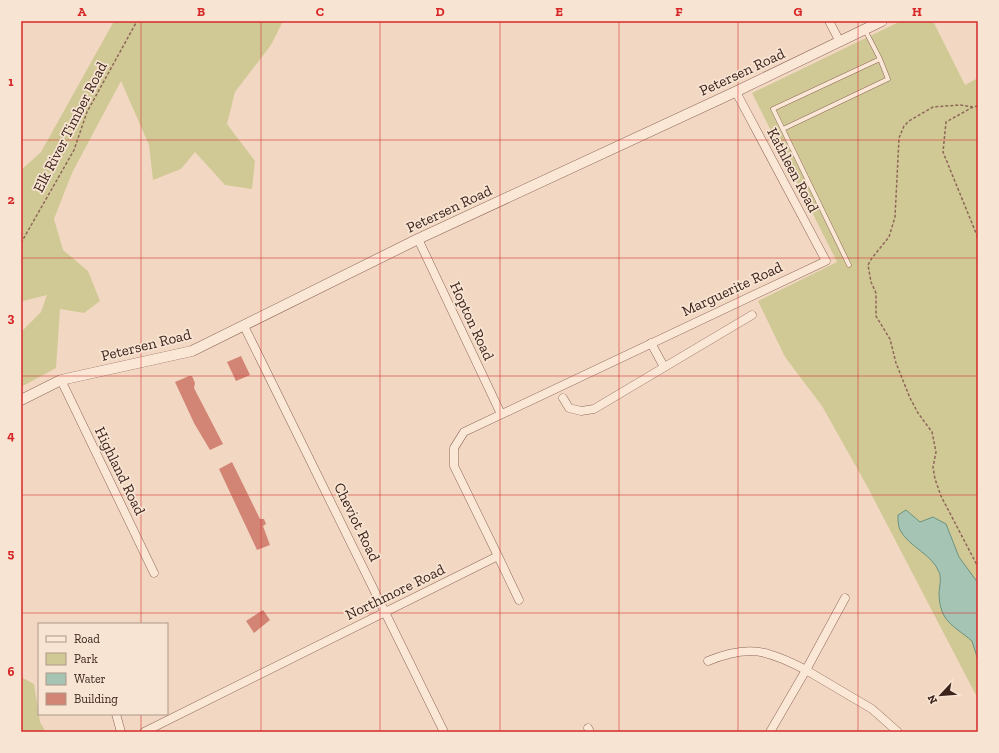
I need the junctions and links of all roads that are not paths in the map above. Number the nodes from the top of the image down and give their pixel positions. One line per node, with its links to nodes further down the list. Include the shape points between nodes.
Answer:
1 (828, 21): 4 (street)
2 (882, 21): 3 (street, Petersen Road)
3 (865, 30): 4 (street, Petersen Road); 5 (lane)
4 (840, 42): 6 (street, Petersen Road)
5 (880, 59): 7 (lane, via 888,79); 7 (lane, via 773,109)
6 (736, 92): 8 (street, Petersen Road); 9 (street, Kathleen Road)
7 (783, 129): 10 (lane)
8 (418, 239): 12 (street, Petersen Road); 18 (street, Hopton Road)
9 (826, 261): 13 (street, Marguerite Road)
10 (849, 265)
11 (752, 314): 14 (street, Marguerite Road)
12 (244, 326): 15 (street, Petersen Road, via 192,351); 23 (street, Cheviot Road)
13 (651, 343): 14 (street); 18 (street, Marguerite Road)
14 (664, 367): 16 (street, Marguerite Road, via 594,409 581,411 568,408)
15 (61, 380): 17 (street, Petersen Road); 20 (street, Highland Road)
16 (563, 398)
17 (21, 400)
18 (501, 414): 19 (street, via 464,432 454,448 454,466)
19 (498, 556): 22 (street); 23 (street, Northmore Road)
20 (154, 574)
21 (846, 598): 25 (street)
22 (519, 600)
23 (386, 612): 28 (street, Northmore Road); 29 (street, Cheviot Road)
24 (708, 661): 25 (street, via 729,652 751,651 781,657)
25 (806, 670): 30 (street); 31 (street, via 872,708)
26 (116, 715): 27 (street)
27 (121, 732)
28 (144, 732)
29 (444, 732)
30 (770, 732)
31 (898, 732)

